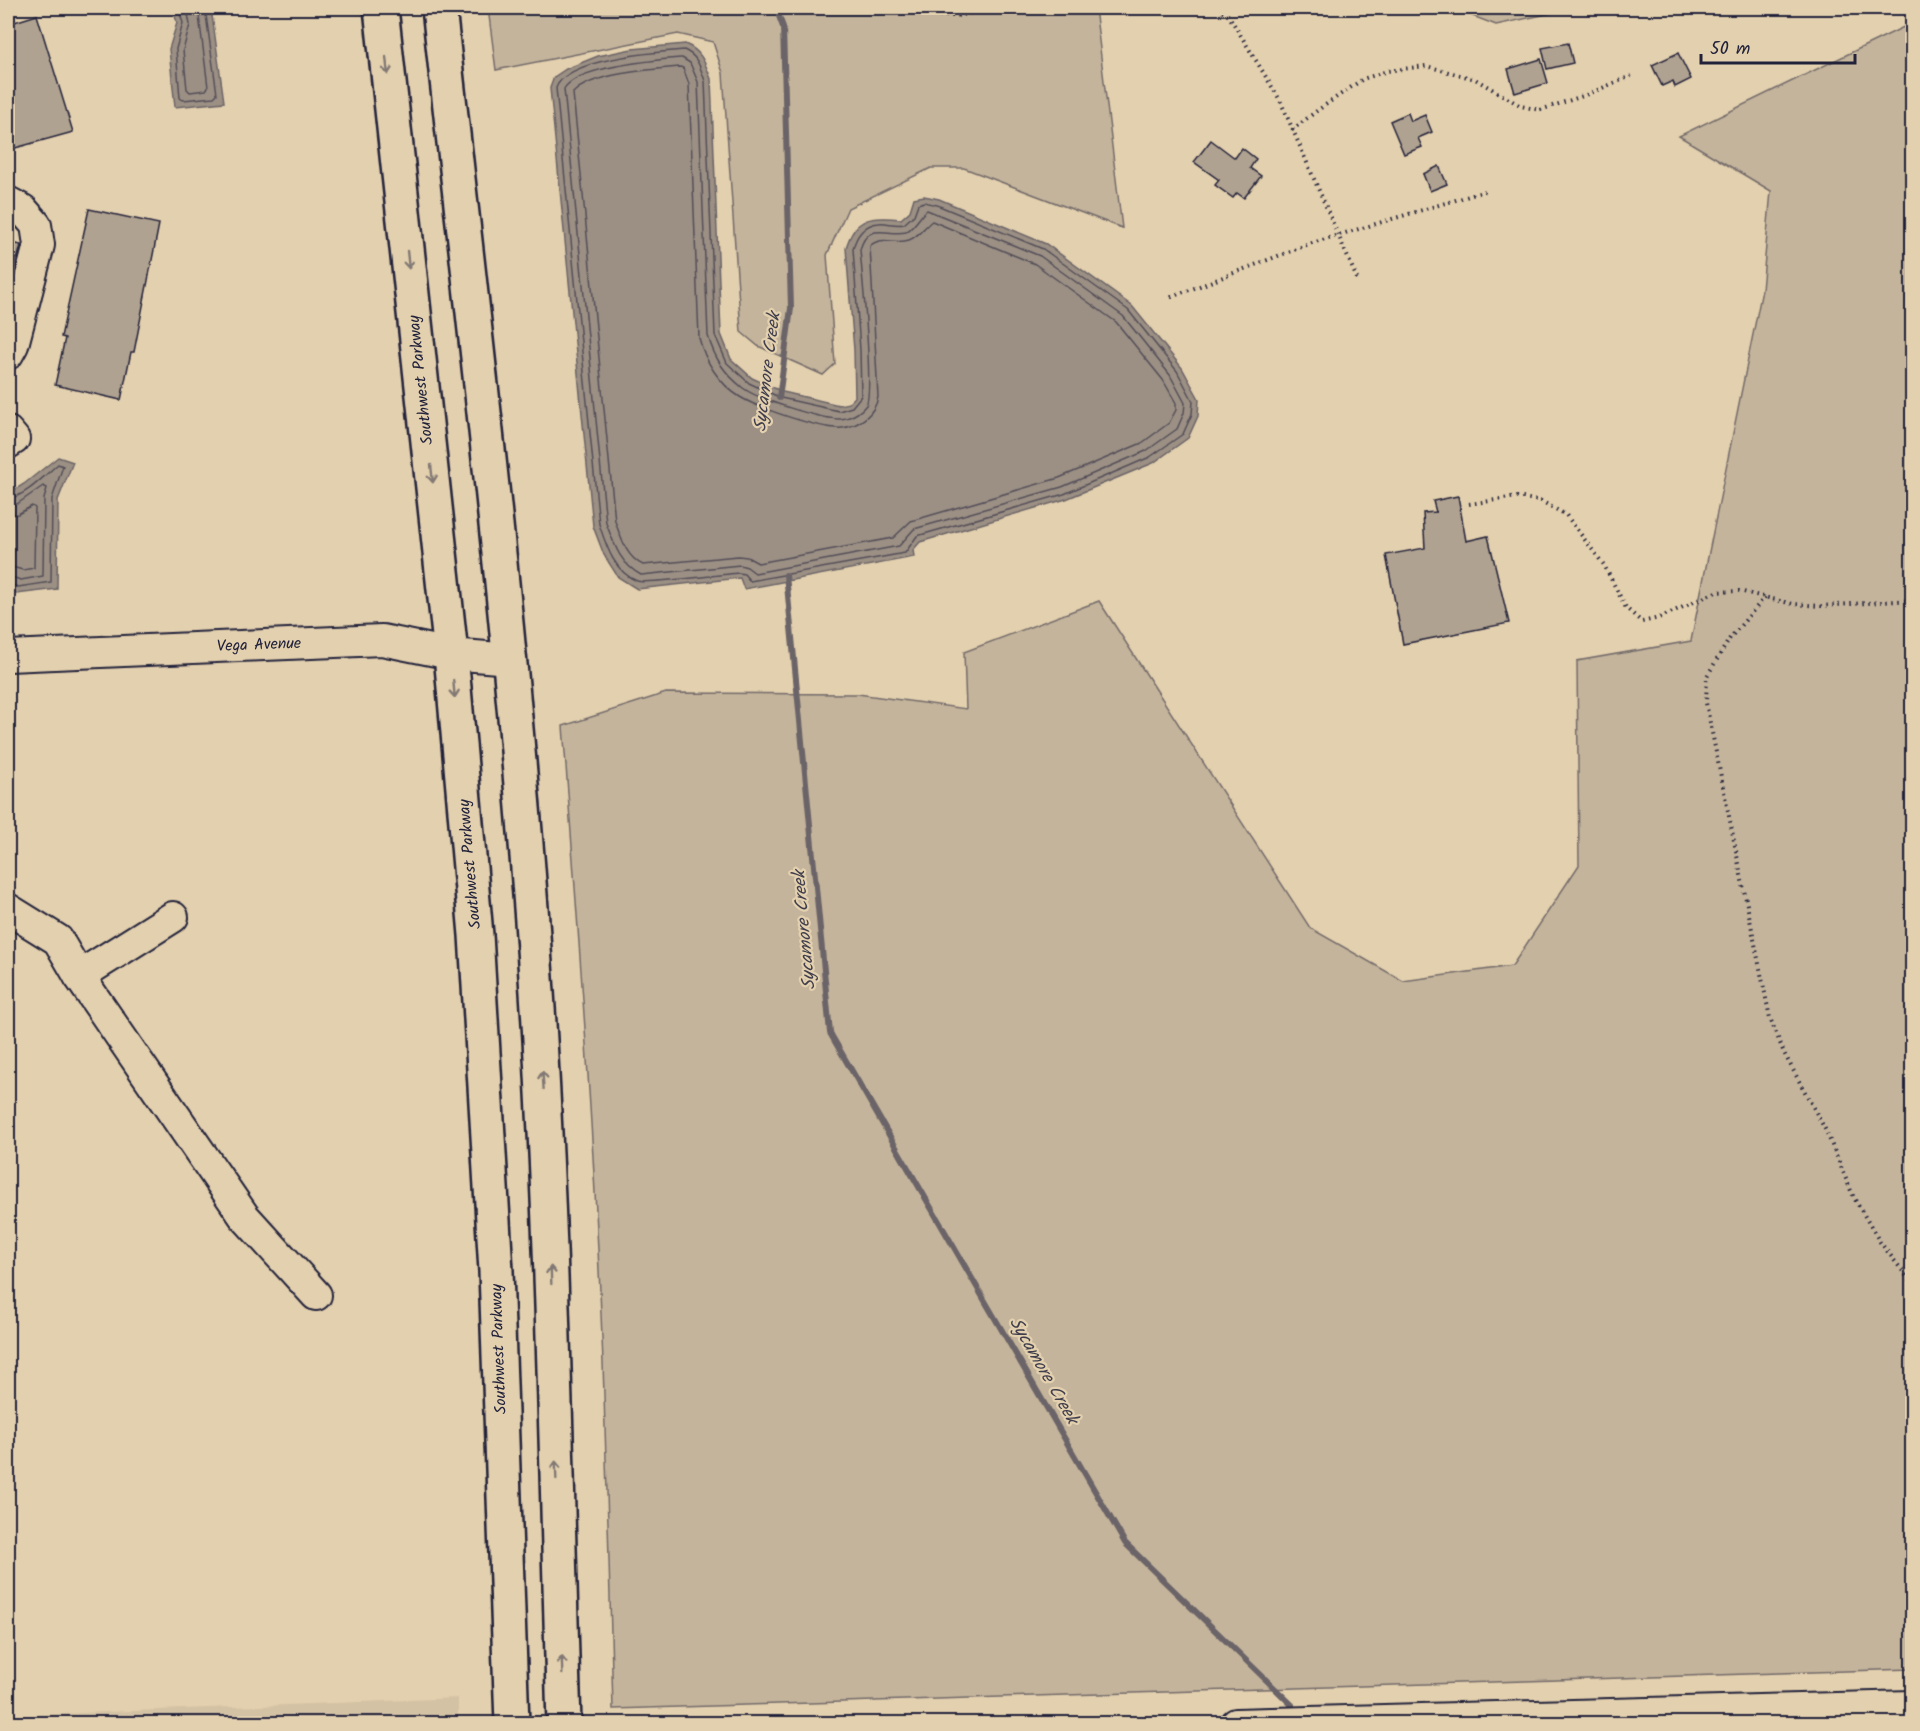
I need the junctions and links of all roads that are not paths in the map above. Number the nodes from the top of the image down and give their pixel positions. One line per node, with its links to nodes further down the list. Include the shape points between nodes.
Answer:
1 (381, 8): 7 (main road, Southwest Parkway, one-way to 7)
2 (439, 8): 9 (main road)
3 (8, 202): 4 (street, via 23,210 36,225 39,245)
4 (8, 354)
5 (8, 432): 6 (street, via 14,439)
6 (8, 443)
7 (451, 654): 8 (street, Vega Avenue, via 382,640); 9 (street, Vega Avenue); 15 (main road, Southwest Parkway, one-way to 15, via 477,935 496,1270)
8 (8, 656)
9 (510, 658): 16 (main road, one-way to 9, via 547,1138)
10 (8, 909): 12 (street, via 58,940)
11 (173, 917): 12 (street)
12 (79, 976): 13 (street, via 244,1216)
13 (316, 1295)
14 (1912, 1706): 17 (street)
15 (512, 1724)
16 (564, 1724)
17 (1236, 1724)

